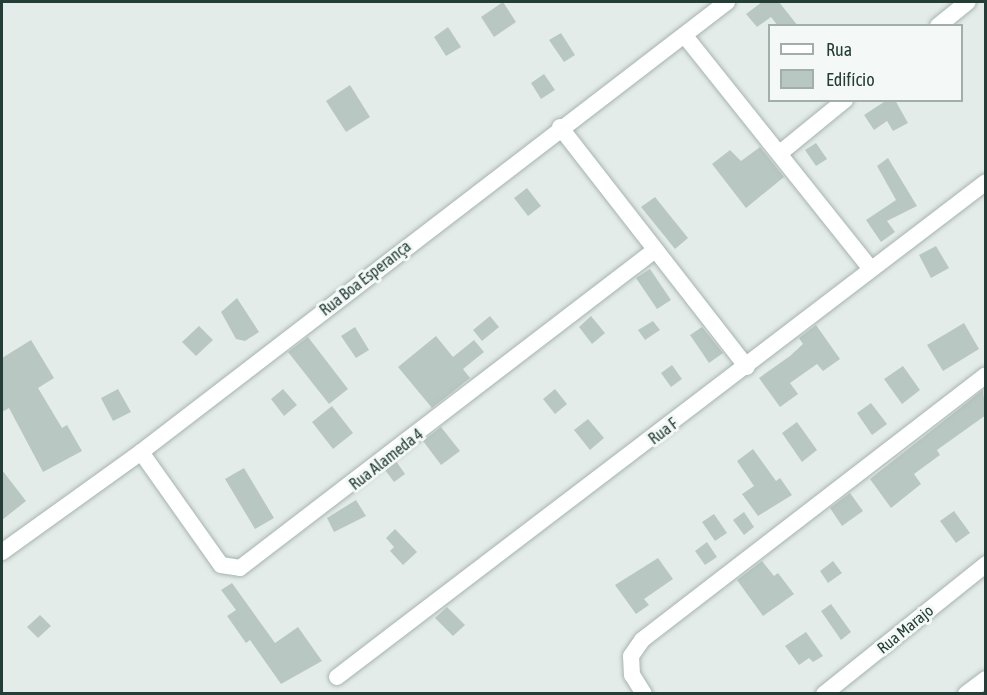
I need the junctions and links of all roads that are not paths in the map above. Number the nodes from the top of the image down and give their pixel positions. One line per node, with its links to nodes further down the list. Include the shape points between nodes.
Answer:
1 (968, 2): 3 (street)
2 (720, 3): 4 (street, Rua Boa Esperança)
3 (940, 24)
4 (685, 36): 6 (street, Rua Boa Esperança); 7 (street)
5 (843, 102): 7 (street)
6 (560, 127): 9 (street); 13 (street, Rua Boa Esperança)
7 (780, 153): 10 (street)
8 (986, 182): 10 (street, Rua F)
9 (655, 250): 11 (street); 13 (street, Rua Alameda 4, via 240,568 221,565)
10 (872, 270): 11 (street, Rua F)
11 (747, 367): 16 (street, Rua F)
12 (986, 375): 18 (street, via 642,640 631,656 632,675)
13 (141, 452): 14 (street, Rua Boa Esperança)
14 (2, 552)
15 (986, 564): 19 (street, Rua Marajo)
16 (337, 677)
17 (986, 679): 20 (street)
18 (645, 693)
19 (824, 693)
20 (966, 693)

